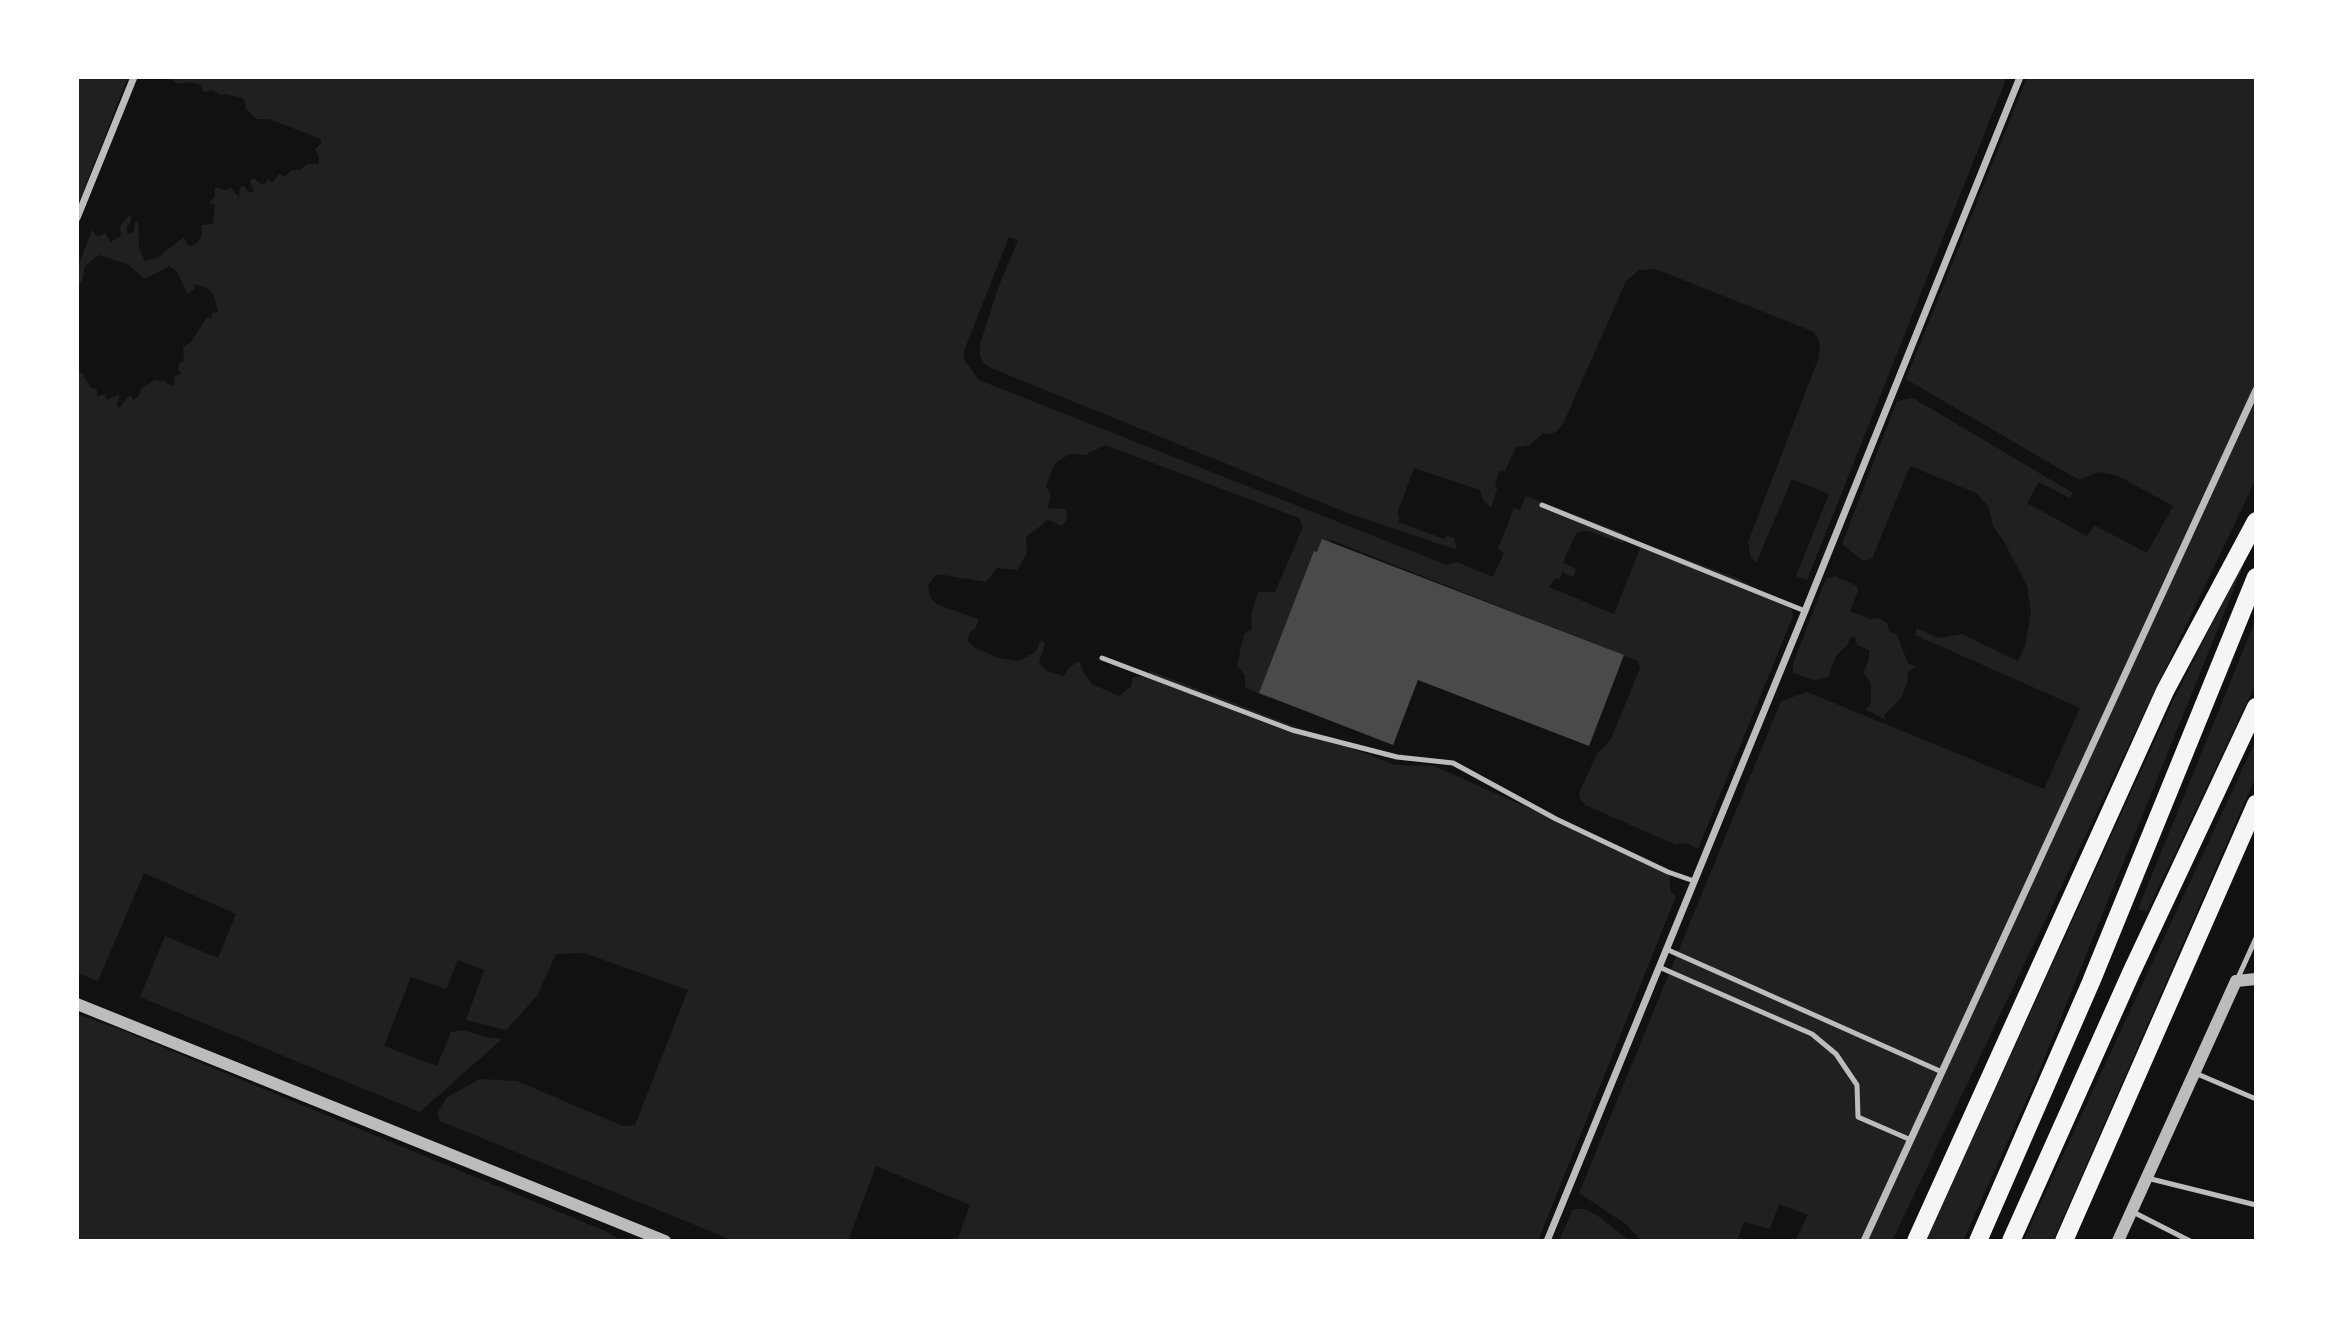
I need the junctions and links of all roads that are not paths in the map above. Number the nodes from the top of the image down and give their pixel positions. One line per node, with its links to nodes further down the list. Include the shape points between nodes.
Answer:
1 (134, 77): 3 (street)
2 (2020, 77): 8 (street)
3 (77, 218)
4 (2256, 390): 19 (street)
5 (1542, 505): 8 (lane)
6 (2256, 521): 29 (highway, via 2165,691)
7 (2256, 577): 30 (highway, via 2091,982)
8 (1805, 611): 12 (street)
9 (1102, 658): 12 (lane, via 1292,730 1397,757 1453,763 1556,819)
10 (2256, 707): 31 (highway)
11 (2256, 804): 32 (highway)
12 (1695, 881): 14 (street)
13 (2256, 938): 17 (lane)
14 (1666, 949): 15 (street); 19 (lane)
15 (1659, 967): 22 (lane, via 1812,1034 1836,1054 1857,1085 1858,1116); 27 (street)
16 (2256, 979): 17 (street)
17 (2236, 981): 20 (street)
18 (77, 1004): 26 (street)
19 (1942, 1072): 22 (street)
20 (2194, 1073): 21 (lane); 23 (street)
21 (2256, 1099)
22 (1911, 1140): 28 (street)
23 (2147, 1178): 24 (lane); 25 (street)
24 (2256, 1205)
25 (2131, 1212): 33 (street); 34 (lane)
26 (665, 1241)
27 (1547, 1241)
28 (1864, 1241)
29 (1916, 1241)
30 (1978, 1241)
31 (2011, 1241)
32 (2064, 1241)
33 (2118, 1241)
34 (2190, 1241)

